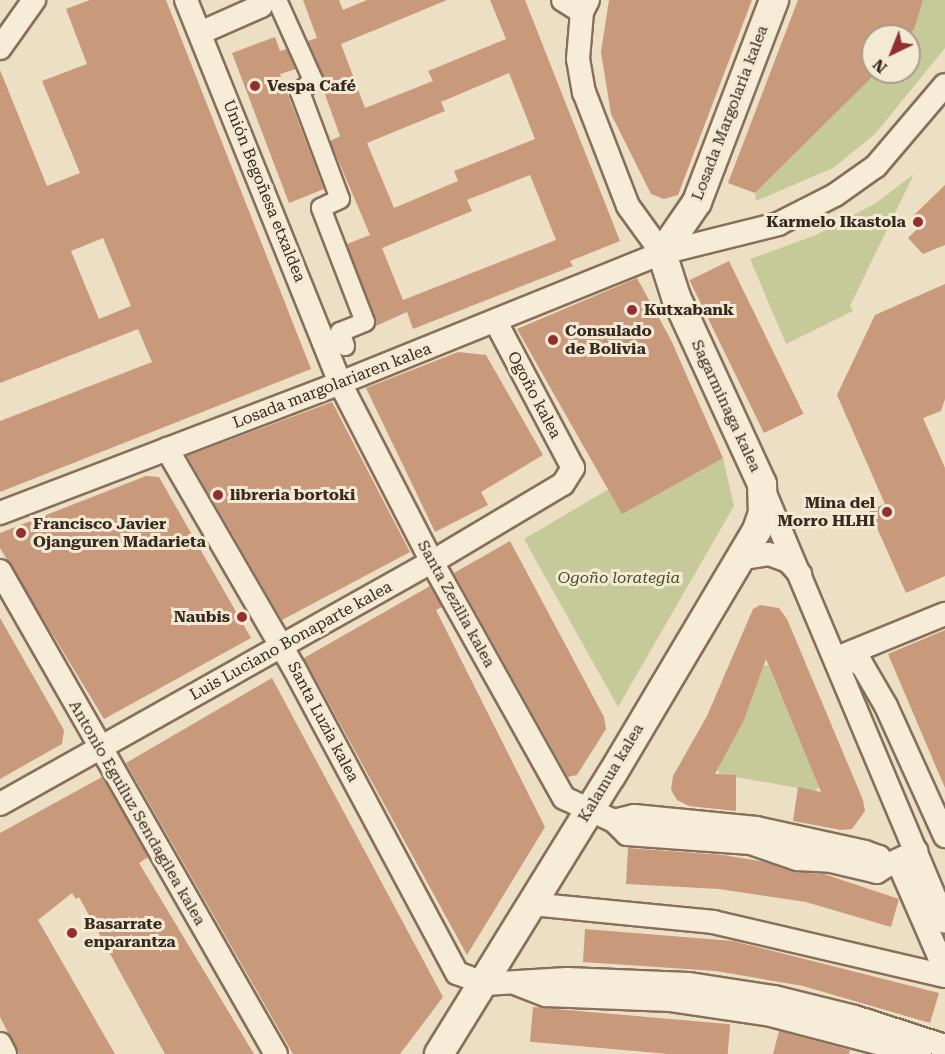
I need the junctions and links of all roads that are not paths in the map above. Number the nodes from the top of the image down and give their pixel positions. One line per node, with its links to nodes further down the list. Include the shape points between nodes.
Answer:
1 (34, 0): 9 (street)
2 (186, 0): 8 (street, Unión Begoñesa etxaldea)
3 (262, 0): 8 (street, via 261,6)
4 (277, 0): 13 (street, via 313,80 300,92 340,200 321,208 365,322 340,332)
5 (563, 0): 7 (street)
6 (774, 0): 11 (street, Losada Margolaria kalea, via 697,202)
7 (585, 6): 11 (street, Sagarminaga kalea, via 578,59 584,92 628,206)
8 (200, 33): 14 (street, Unión Begoñesa etxaldea)
9 (0, 48)
10 (945, 85): 11 (street, Losada margolariaren kalea, via 876,166 835,195 778,224)
11 (662, 253): 12 (street, Losada margolariaren kalea); 17 (street, Sagarminaga kalea, via 676,297)
12 (496, 322): 14 (street, Losada margolariaren kalea); 16 (street, Ogoño kalea)
13 (345, 346)
14 (340, 383): 15 (street, Losada margolariaren kalea); 20 (street, Santa Zezilia kalea)
15 (167, 449): 18 (street, Losada margolariaren kalea); 24 (street, Santa Luzia kalea)
16 (573, 468): 20 (street, Luis Luciano Bonaparte kalea, via 563,484)
17 (762, 484): 19 (street, Kalamua kalea, via 763,513); 22 (street, Sagarminaga kalea)
18 (0, 513)
19 (738, 559): 22 (street, Sagarminaga kalea, via 769,554 789,561); 28 (street, Kalamua kalea)
20 (432, 562): 24 (street, Luis Luciano Bonaparte kalea); 28 (street, Santa Zezilia kalea, via 564,798)
21 (0, 571): 26 (street, Antonio Eguiluz Sendagilea kalea)
22 (804, 577): 25 (street, Sagarminaga kalea)
23 (945, 614): 25 (street)
24 (281, 646): 26 (street, Luis Luciano Bonaparte kalea); 36 (street, Santa Luzia kalea, via 457,973)
25 (837, 658): 29 (street, via 861,663 886,706); 30 (street, Sagarminaga kalea)
26 (99, 750): 27 (street, Luis Luciano Bonaparte kalea); 41 (street, Antonio Eguiluz Sendagilea kalea)
27 (0, 804)
28 (588, 810): 30 (street, Santa Zezilia kalea, via 614,821 634,816 756,828); 31 (street, Kalamua kalea)
29 (945, 836)
30 (900, 860): 32 (street, Sagarminaga kalea); 33 (street)
31 (530, 904): 34 (street, via 713,922); 36 (street, Kalamua kalea)
32 (945, 921)
33 (945, 970)
34 (945, 976)
35 (516, 983): 36 (street); 38 (street, via 567,979 699,986 774,997 855,1017); 42 (street, via 546,995 671,1000 771,1015)
36 (485, 984): 39 (street, Kalamua kalea)
37 (0, 1044): 40 (street)
38 (945, 1046)
39 (448, 1051)
40 (5, 1054)
41 (276, 1054)
42 (920, 1054)

